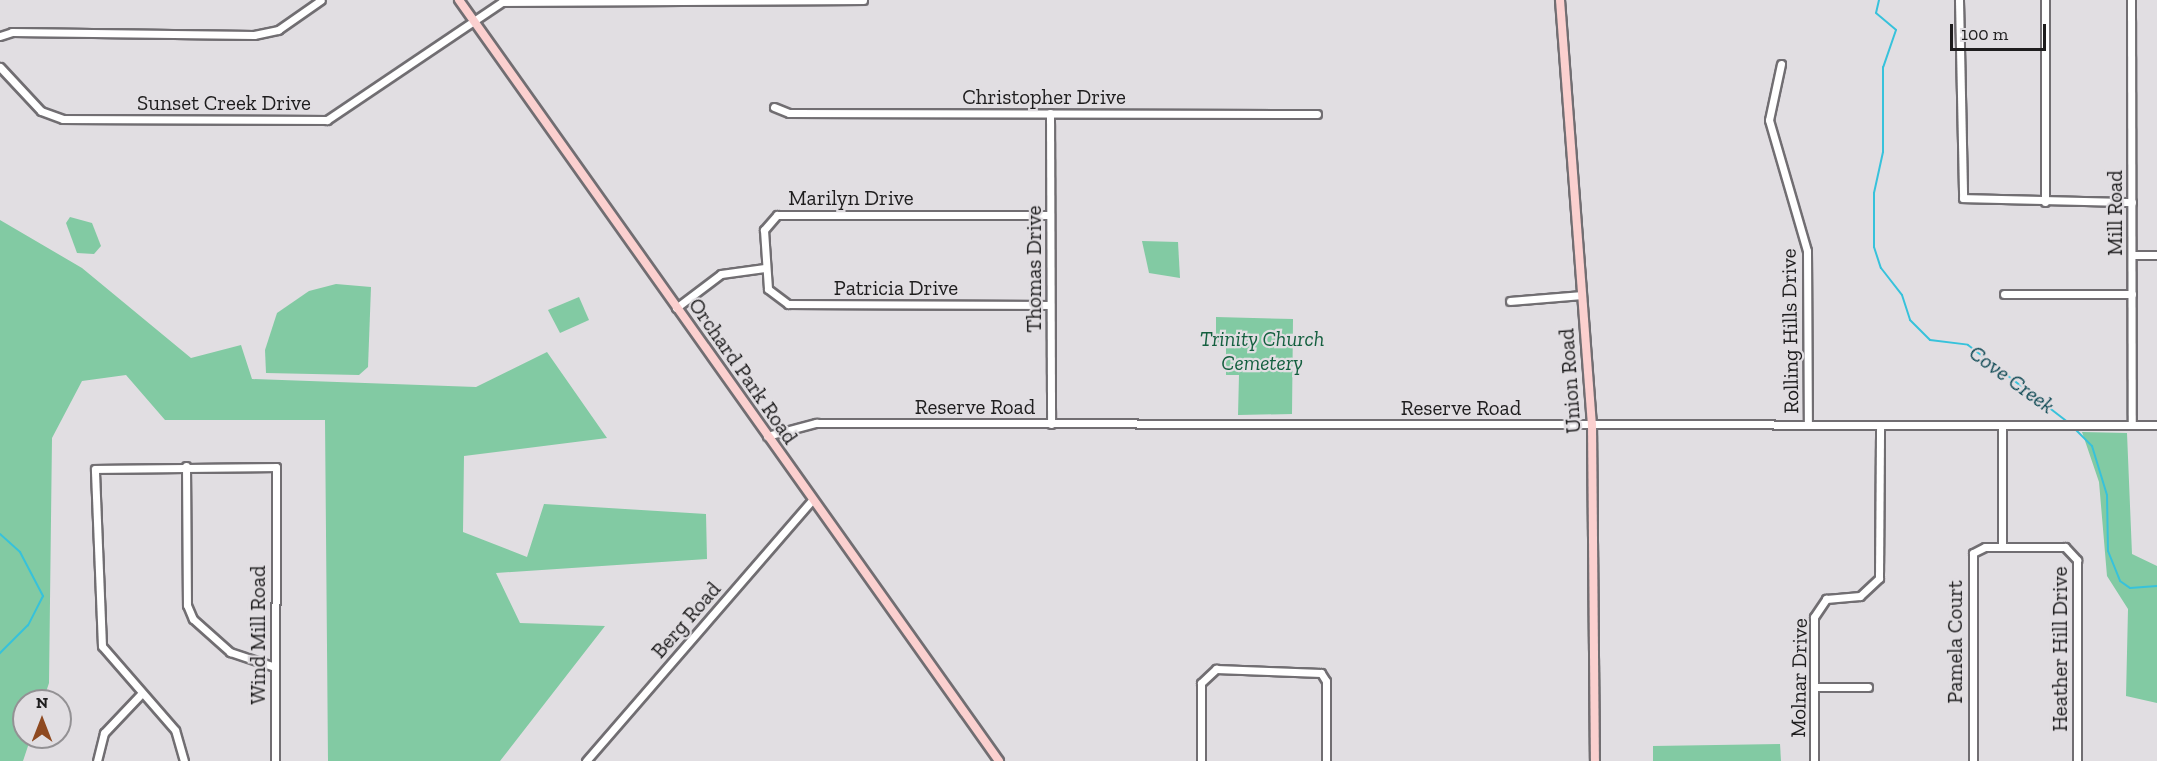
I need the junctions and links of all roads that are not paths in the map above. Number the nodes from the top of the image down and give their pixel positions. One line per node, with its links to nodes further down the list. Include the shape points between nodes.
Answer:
1 (459, 0): 8 (main road, Orchard Park Road)
2 (863, 0): 8 (street, Sunset Creek Drive, via 502,2)
3 (1560, 0): 23 (main road, Union Road)
4 (1959, 0): 16 (street, via 1964,198)
5 (2045, 0): 16 (street)
6 (2131, 0): 15 (street, Mill Road)
7 (318, 1): 9 (street, via 278,30 254,34 12,32)
8 (474, 21): 11 (street, Sunset Creek Drive, via 327,120 63,119 41,111); 26 (main road, Orchard Park Road)
9 (0, 36)
10 (1781, 64): 29 (street, Rolling Hills Drive, via 1769,120 1807,251)
11 (0, 67)
12 (774, 107): 13 (street, Christopher Drive, via 789,113)
13 (1050, 113): 14 (street, Christopher Drive); 17 (street, Thomas Drive)
14 (1317, 114)
15 (2132, 201): 16 (street); 18 (street, Mill Road)
16 (2045, 202)
17 (1050, 215): 20 (street, Marilyn Drive, via 777,215 765,225); 25 (street, Thomas Drive)
18 (2132, 255): 19 (street); 22 (street, Mill Road)
19 (2157, 255)
20 (765, 268): 25 (street, Patricia Drive, via 771,294 788,304); 26 (street, via 721,274)
21 (2004, 294): 22 (street)
22 (2132, 294): 32 (street, Mill Road)
23 (1582, 295): 24 (street); 28 (main road, Union Road)
24 (1510, 301)
25 (1050, 305): 27 (street, Thomas Drive)
26 (676, 308): 34 (main road, Orchard Park Road)
27 (1051, 424): 28 (street, Reserve Road); 34 (street, Reserve Road, via 816,423)
28 (1592, 425): 29 (street, Reserve Road); 49 (main road, Union Road)
29 (1808, 425): 30 (street, Reserve Road)
30 (1880, 425): 31 (street, Reserve Road); 39 (street, Molnar Drive, via 1879,578 1865,594 1832,597 1818,606)
31 (2002, 425): 32 (street, Reserve Road); 37 (street)
32 (2132, 425): 33 (street, Reserve Road)
33 (2157, 425)
34 (767, 436): 36 (main road, Orchard Park Road)
35 (186, 466): 38 (street, via 187,605 193,619 230,652); 38 (street, Wind Mill Road, via 276,467); 41 (street, via 112,465 95,469 98,627 102,646)
36 (812, 500): 45 (street, Berg Road); 46 (main road, Orchard Park Road)
37 (2002, 547): 51 (street, Pamela Court, via 1980,548 1972,558); 52 (street, Heather Hill Drive, via 2065,547 2076,555)
38 (275, 667): 44 (street, Wind Mill Road)
39 (1814, 687): 40 (street); 50 (street, Molnar Drive)
40 (1868, 687)
41 (140, 695): 42 (street, via 104,733); 43 (street, via 176,730)
42 (97, 761)
43 (184, 761)
44 (275, 761)
45 (586, 761)
46 (999, 761)
47 (1201, 761): 48 (street, via 1201,683 1216,669 1321,673 1326,681)
48 (1326, 761)
49 (1595, 761)
50 (1814, 761)
51 (1973, 761)
52 (2077, 761)

